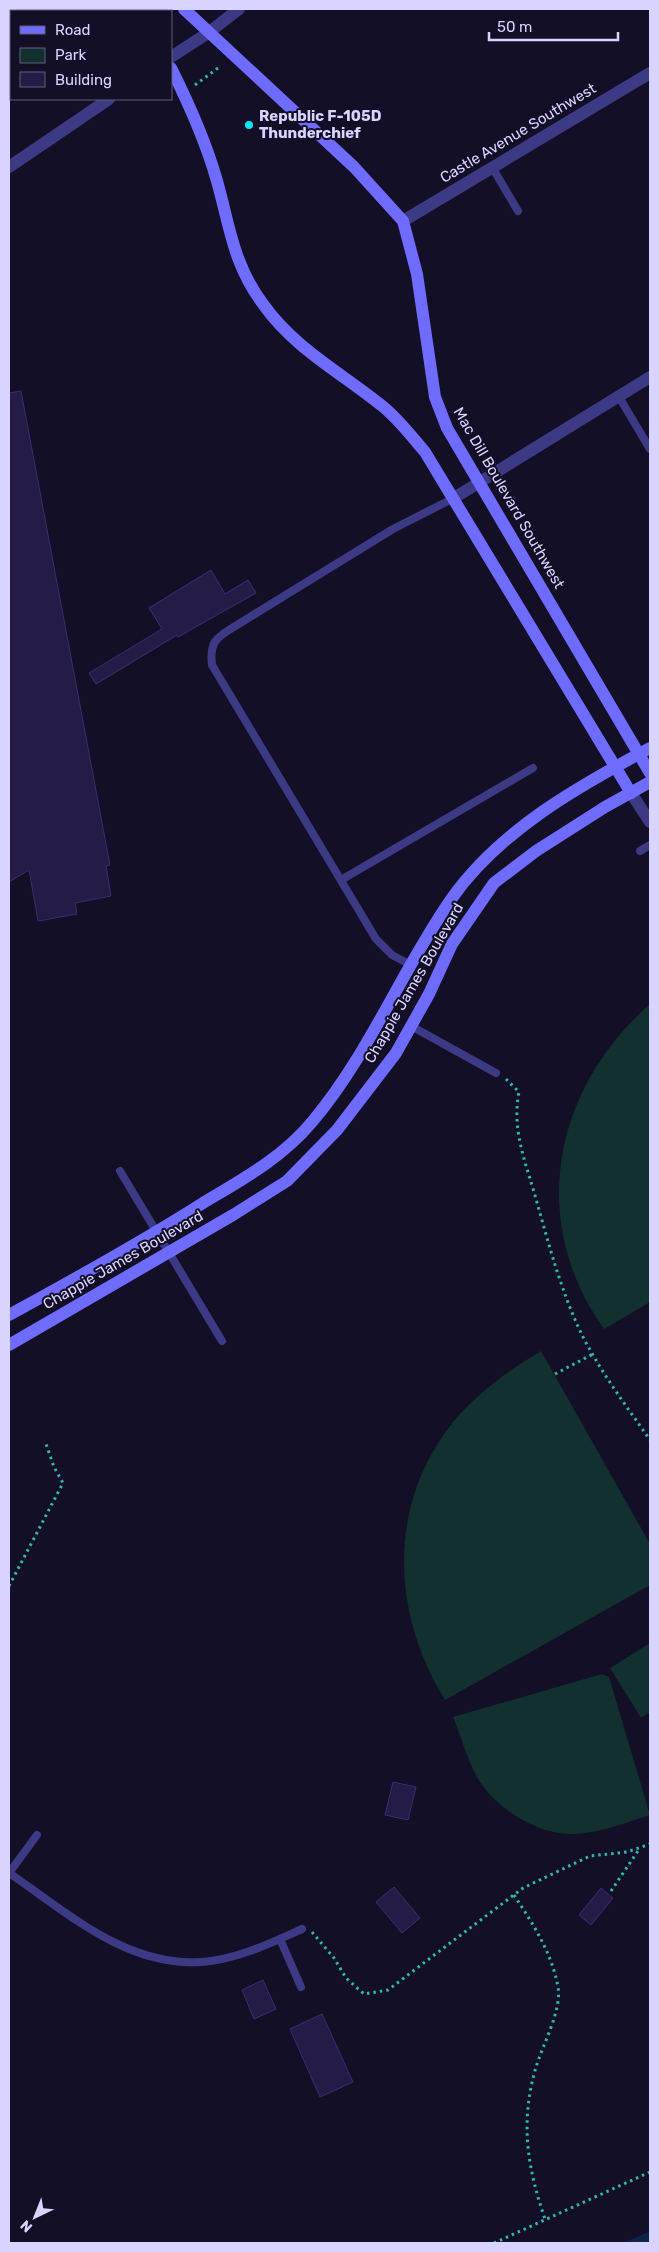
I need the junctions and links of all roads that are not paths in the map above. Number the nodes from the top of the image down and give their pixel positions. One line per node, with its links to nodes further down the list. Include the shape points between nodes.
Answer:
1 (184, 9): 3 (street, Mac Dill Boulevard Southwest)
2 (239, 9): 3 (street)
3 (208, 33): 4 (street); 11 (street, Mac Dill Boulevard Southwest, via 354,167)
4 (172, 56)
5 (172, 70): 16 (street, via 217,179 234,251 263,304 304,349 382,405 404,427 425,452)
6 (650, 73): 9 (street, Castle Avenue Southwest)
7 (108, 100): 8 (street)
8 (9, 167)
9 (492, 167): 10 (lane); 11 (street, Castle Avenue Southwest)
10 (518, 211)
11 (403, 221): 15 (street, Mac Dill Boulevard Southwest, via 417,274 435,397 447,428)
12 (650, 377): 13 (street)
13 (619, 397): 14 (lane); 15 (street)
14 (650, 448)
15 (479, 483): 16 (street); 17 (street, Mac Dill Boulevard Southwest)
16 (454, 498): 19 (street); 26 (lane, via 393,529 237,624 216,638 210,652 212,665)
17 (644, 751): 19 (street, Chappie James Boulevard); 20 (street, Mac Dill Boulevard Southwest)
18 (533, 768): 26 (lane)
19 (616, 768): 22 (street); 27 (street, Chappie James Boulevard, via 529,821 486,858 452,897)
20 (650, 773)
21 (650, 782): 22 (street, Chappie James Boulevard)
22 (631, 793): 23 (street); 28 (street, Chappie James Boulevard, via 536,851 494,883 452,944)
23 (650, 822)
24 (650, 845): 25 (lane)
25 (640, 851)
26 (341, 880): 27 (lane, via 376,939 392,955)
27 (411, 965): 31 (street, Chappie James Boulevard, via 352,1069 311,1123 268,1164)
28 (411, 1026): 29 (lane); 32 (street, Chappie James Boulevard, via 396,1052 337,1130 287,1181)
29 (496, 1073)
30 (120, 1171): 31 (lane)
31 (156, 1233): 32 (lane); 33 (street, Chappie James Boulevard)
32 (168, 1253): 34 (lane); 35 (street, Chappie James Boulevard)
33 (9, 1316)
34 (222, 1341)
35 (9, 1345)
36 (37, 1835): 37 (lane)
37 (9, 1873): 39 (lane, via 119,1947 147,1957 202,1962 233,1956)
38 (302, 1929): 39 (lane)
39 (280, 1939): 40 (lane)
40 (301, 1987)

